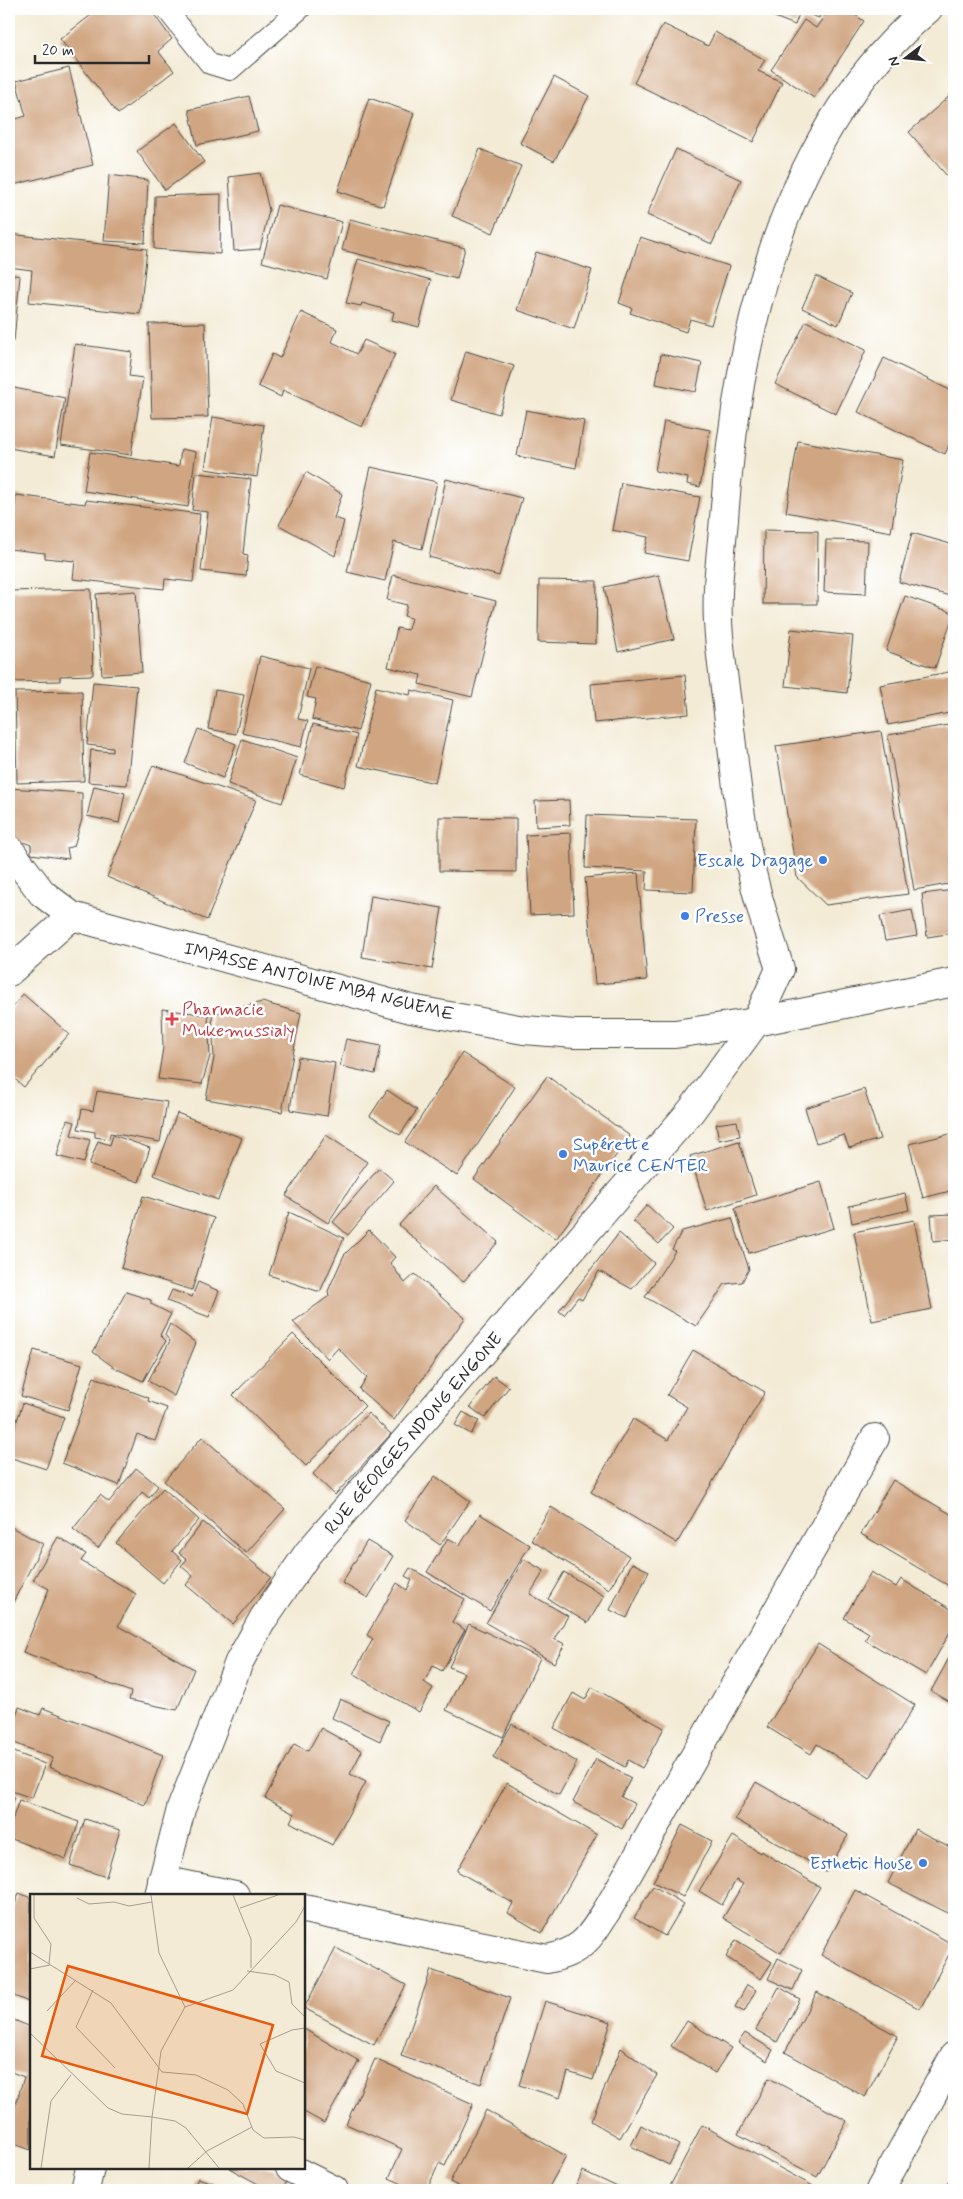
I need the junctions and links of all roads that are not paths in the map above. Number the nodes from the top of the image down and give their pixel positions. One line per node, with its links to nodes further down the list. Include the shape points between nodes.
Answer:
1 (166, 9): 2 (lane, via 210,64 230,70)
2 (300, 9)
3 (928, 9): 8 (street, RUE GÉORGES NDONG ENGONE, via 872,66 828,126 805,174 770,260 749,336 734,415 726,485 718,620 740,807 753,880 780,969)
4 (9, 849): 5 (street, via 42,893)
5 (72, 916): 6 (street); 8 (street, IMPASSE ANTOINE MBA NGUEME, via 411,1009 524,1030 575,1034 675,1034)
6 (9, 972)
7 (954, 982): 8 (street, IMPASSE ANTOINE MBA NGUEME)
8 (756, 1022): 10 (street, RUE GÉORGES NDONG ENGONE, via 692,1111 320,1538 262,1619 240,1662 181,1809)
9 (875, 1438): 12 (street, via 609,1907 578,1948 566,1955 547,1959)
10 (160, 1888): 11 (street)
11 (224, 1894)
12 (305, 1910)
13 (954, 2056): 18 (street)
14 (90, 2169): 16 (street)
15 (292, 2169): 17 (street)
16 (84, 2190)
17 (334, 2190)
18 (880, 2190)

